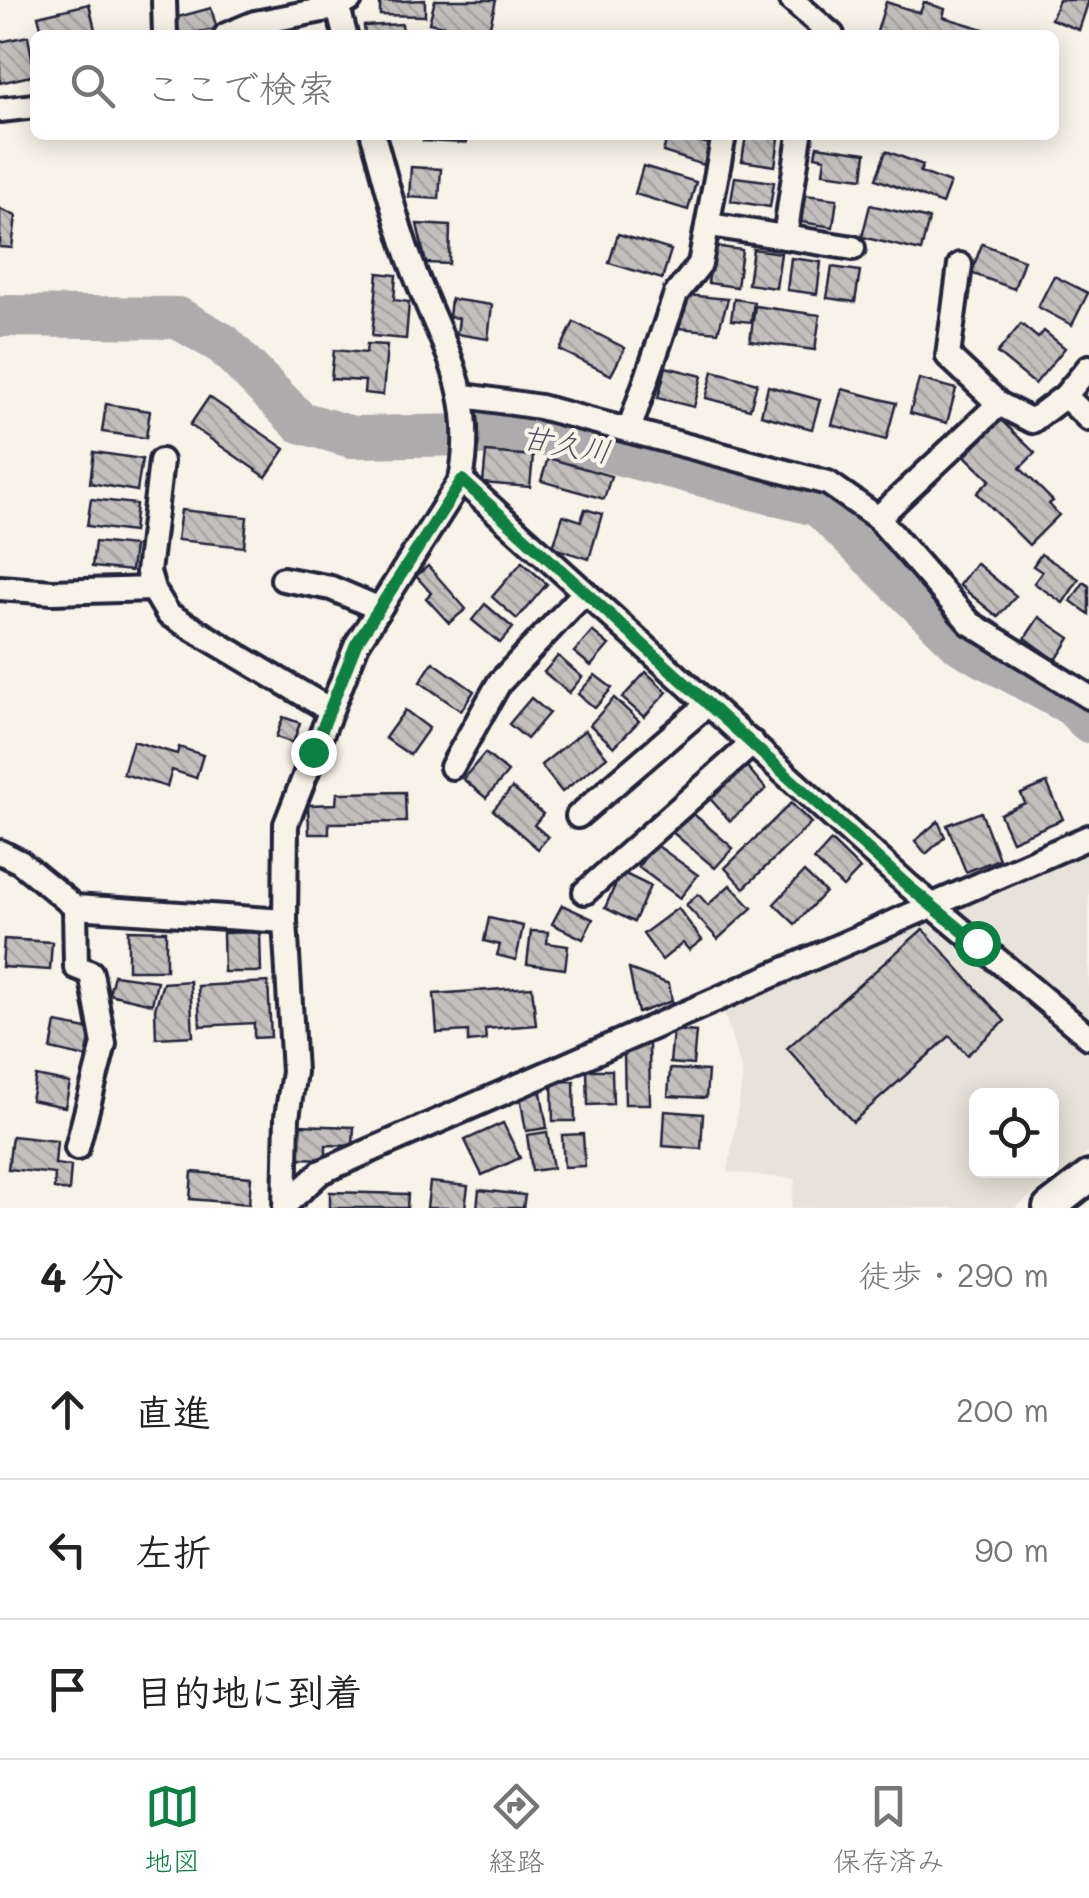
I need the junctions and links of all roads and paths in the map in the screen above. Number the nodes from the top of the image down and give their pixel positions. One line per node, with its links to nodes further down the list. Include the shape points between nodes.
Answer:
1 (164, 0): 4 (street)
2 (792, 0): 7 (street)
3 (344, 3): 5 (street); 6 (street)
4 (165, 30)
5 (238, 30)
6 (345, 30)
7 (826, 30)
8 (30, 107): 9 (street)
9 (0, 110)
10 (374, 140): 20 (street, via 411,264)
11 (723, 140): 13 (street)
12 (799, 140): 14 (street)
13 (710, 226): 14 (street); 22 (street, via 700,264 676,294)
14 (785, 237): 15 (street)
15 (854, 248)
16 (960, 265): 19 (street, via 948,356)
17 (1089, 367): 18 (street)
18 (1064, 396): 19 (street, via 1032,422); 21 (street)
19 (998, 404): 25 (street)
20 (466, 405): 22 (street, via 540,407); 24 (street)
21 (1089, 419)
22 (629, 430): 25 (street, via 828,484)
23 (161, 461): 28 (street, via 148,572)
24 (462, 480): 29 (street); 30 (street)
25 (878, 518): 32 (street, via 970,623)
26 (282, 579): 30 (street, via 331,588)
27 (0, 588): 28 (street)
28 (153, 589): 35 (street, via 168,614)
29 (584, 593): 34 (street); 37 (street, via 499,684)
30 (378, 608): 35 (street)
31 (1089, 666): 32 (street)
32 (1069, 683): 33 (street)
33 (1089, 698)
34 (708, 704): 36 (street); 38 (street)
35 (330, 710): 44 (street, via 286,824)
36 (753, 742): 41 (street); 43 (street)
37 (452, 767)
38 (578, 816)
39 (1089, 837): 43 (street)
40 (0, 852): 42 (street)
41 (584, 892)
42 (75, 906): 44 (street); 46 (street, via 76,967 91,973 104,1044)
43 (933, 907): 45 (street); 48 (street, via 321,1172)
44 (285, 922): 48 (street, via 294,1072)
45 (1089, 1038)
46 (77, 1148)
47 (1089, 1177): 49 (street)
48 (285, 1206)
49 (1049, 1208)

